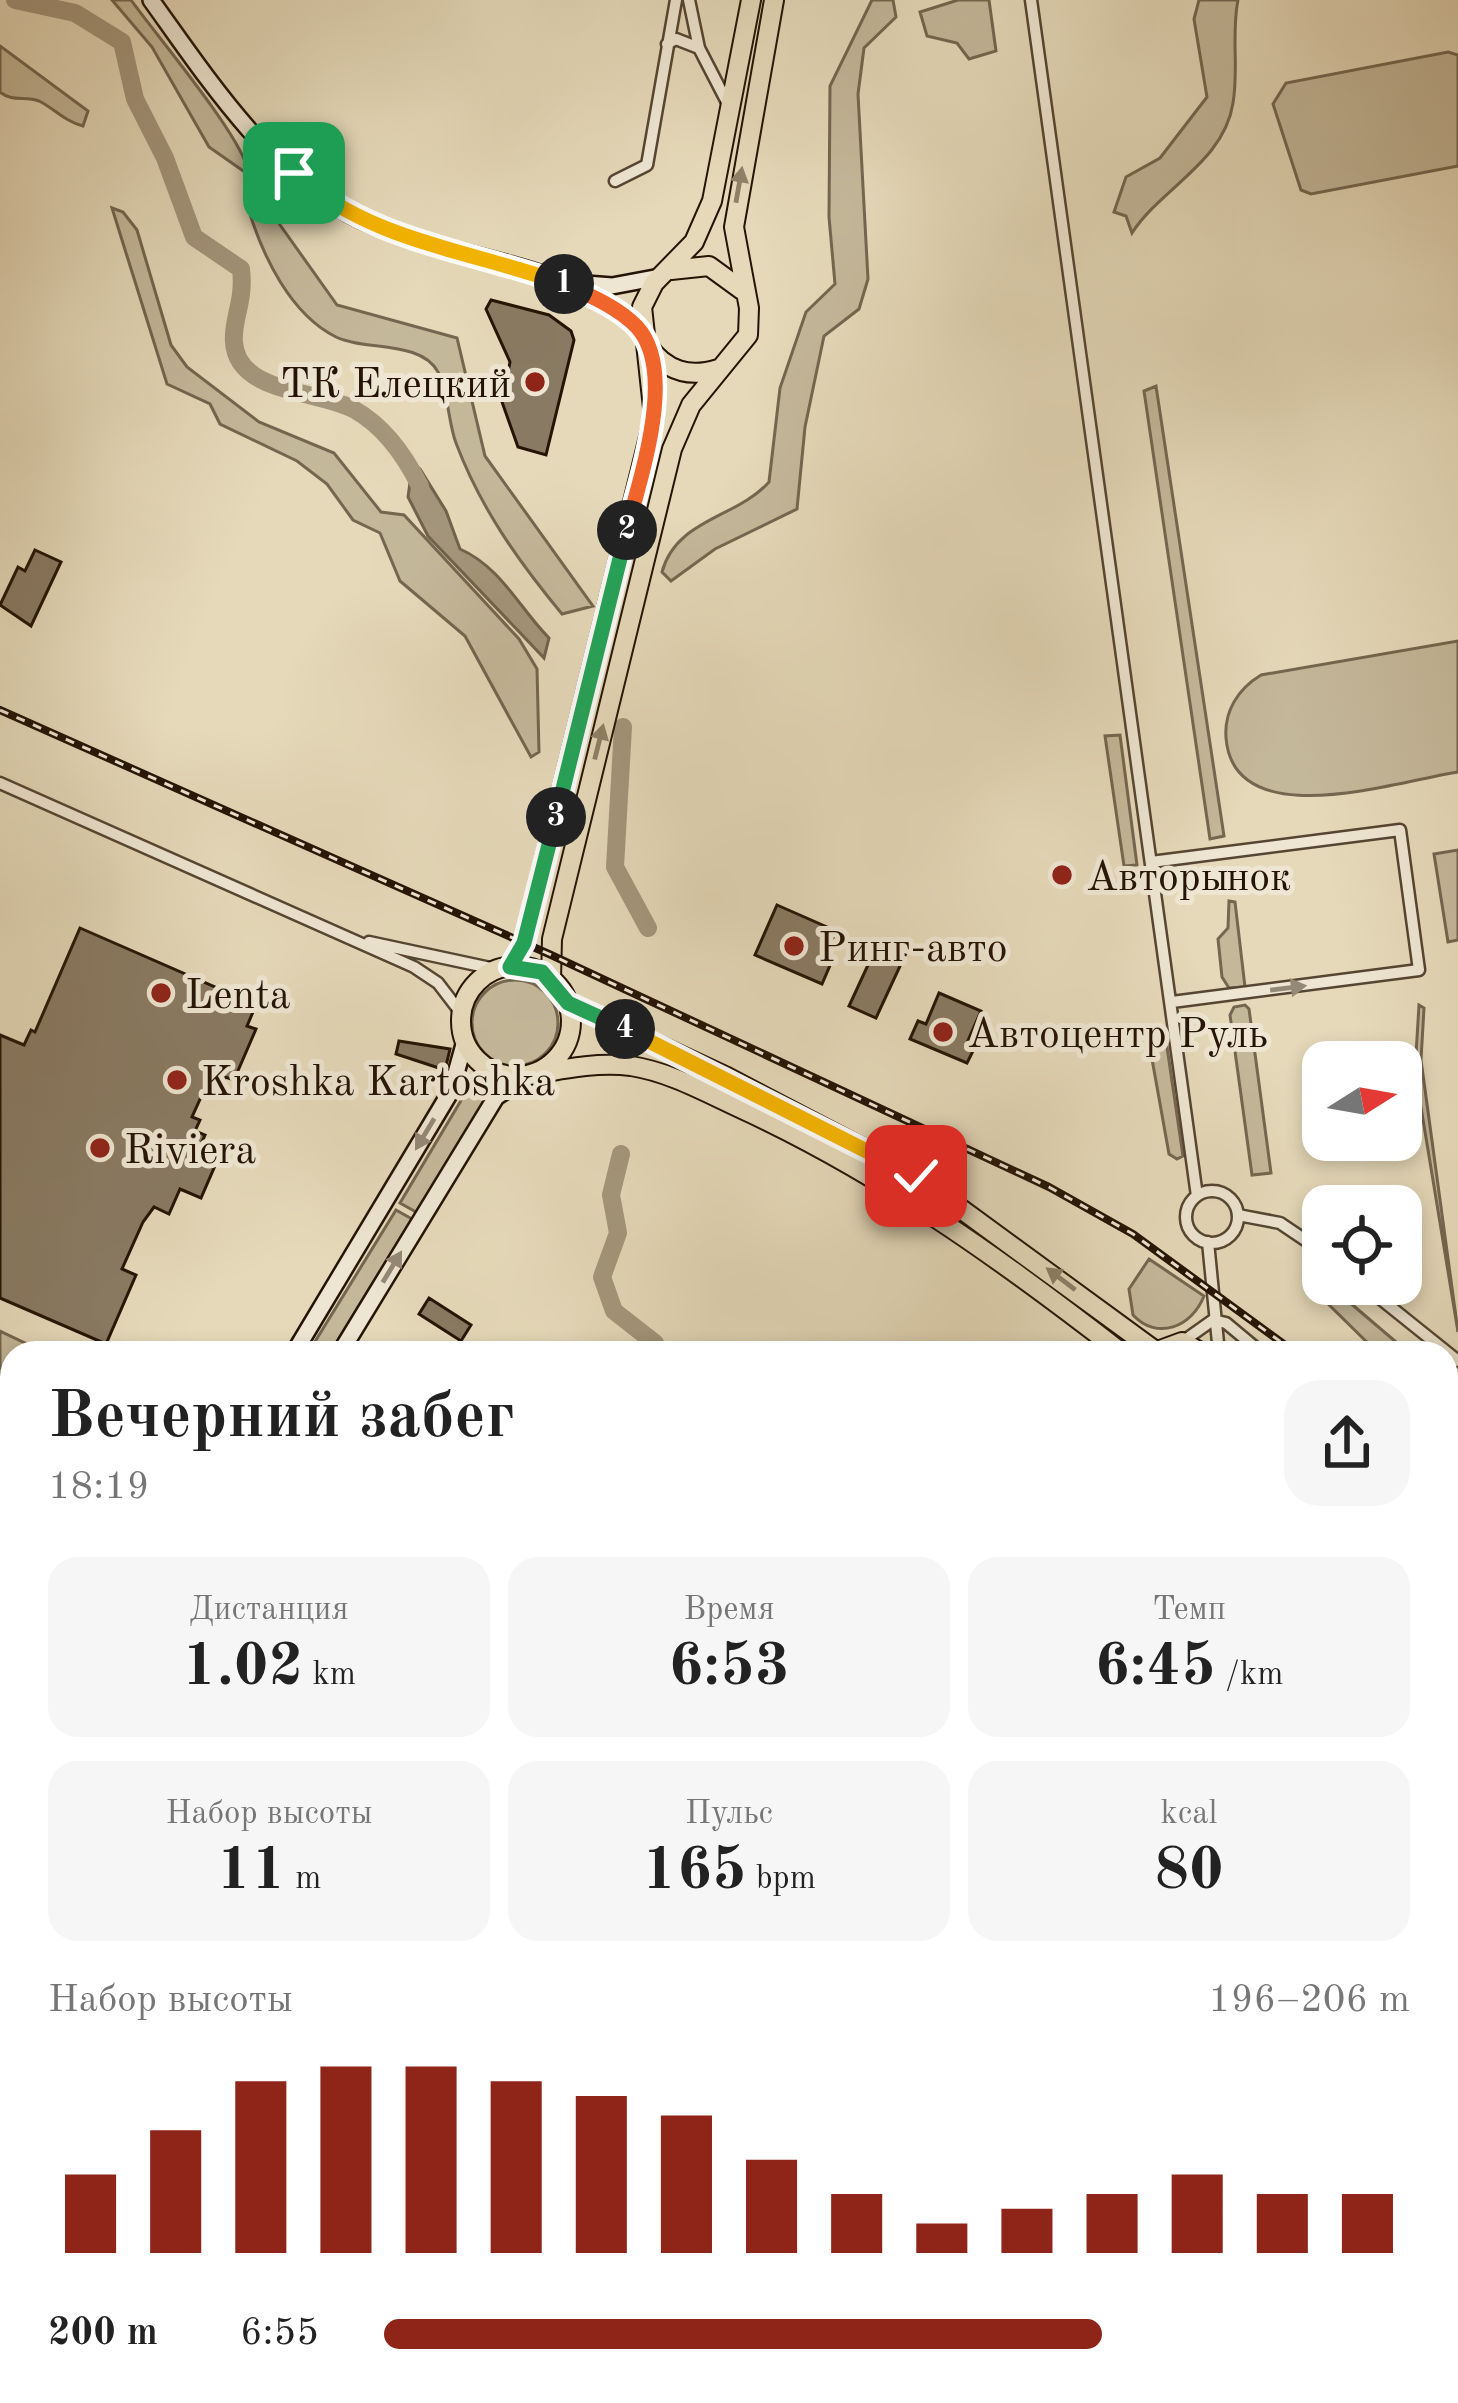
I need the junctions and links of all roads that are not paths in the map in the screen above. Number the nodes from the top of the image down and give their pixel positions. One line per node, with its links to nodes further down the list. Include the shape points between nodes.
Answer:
1 (151, 0): 12 (main road, via 274,153 333,204 400,236)
2 (676, 0): 7 (street)
3 (689, 0): 8 (street)
4 (751, 0): 9 (main road)
5 (774, 0): 13 (main road, one-way to 5, via 734,226)
6 (1031, 0): 17 (street)
7 (668, 44): 8 (street); 10 (street, via 647,165)
8 (699, 48): 9 (street)
9 (731, 111): 11 (main road, via 704,225)
10 (615, 181)
11 (660, 277): 12 (main road, via 612,286); 13 (main road, via 683,265 709,266); 14 (main road, via 642,307)
12 (558, 282): 14 (main road, via 604,304)
13 (746, 299): 15 (main road, via 748,335)
14 (645, 339): 15 (main road, via 658,359 682,372); 19 (main road, via 655,392 651,432 524,943)
15 (727, 364): 20 (main road, one-way to 15, via 565,880 672,449 691,405)
16 (0, 783): 18 (street)
17 (1150, 862): 21 (street); 21 (street, one-way to 17, via 1419,970 1400,826)
18 (355, 940): 19 (street); 23 (street, via 438,983)
19 (502, 968): 20 (main road, via 532,968); 23 (main road, via 470,991)
20 (551, 979): 22 (main road)
21 (1172, 1002): 26 (street)
22 (568, 1003): 25 (main road, via 566,1046); 35 (main road, one-way to 22, via 916,1176)
23 (461, 1013): 24 (main road)
24 (465, 1041): 25 (main road, via 490,1070); 32 (main road, one-way to 32, via 452,1091)
25 (530, 1075): 33 (main road, one-way to 25, via 496,1097); 34 (main road, via 636,1067 779,1126 964,1234)
26 (1197, 1196): 27 (street, via 1223,1194); 29 (street, via 1186,1219)
27 (1238, 1215): 28 (street, via 1280,1223); 29 (street, via 1232,1233)
28 (1302, 1238)
29 (1208, 1243): 31 (street)
30 (1388, 1305): 39 (street)
31 (1213, 1320): 36 (street); 37 (street); 38 (street)
32 (301, 1341)
33 (347, 1341)
34 (1105, 1341)
35 (1138, 1341)
36 (1183, 1341)
37 (1217, 1341)
38 (1248, 1341)
39 (1433, 1341)

